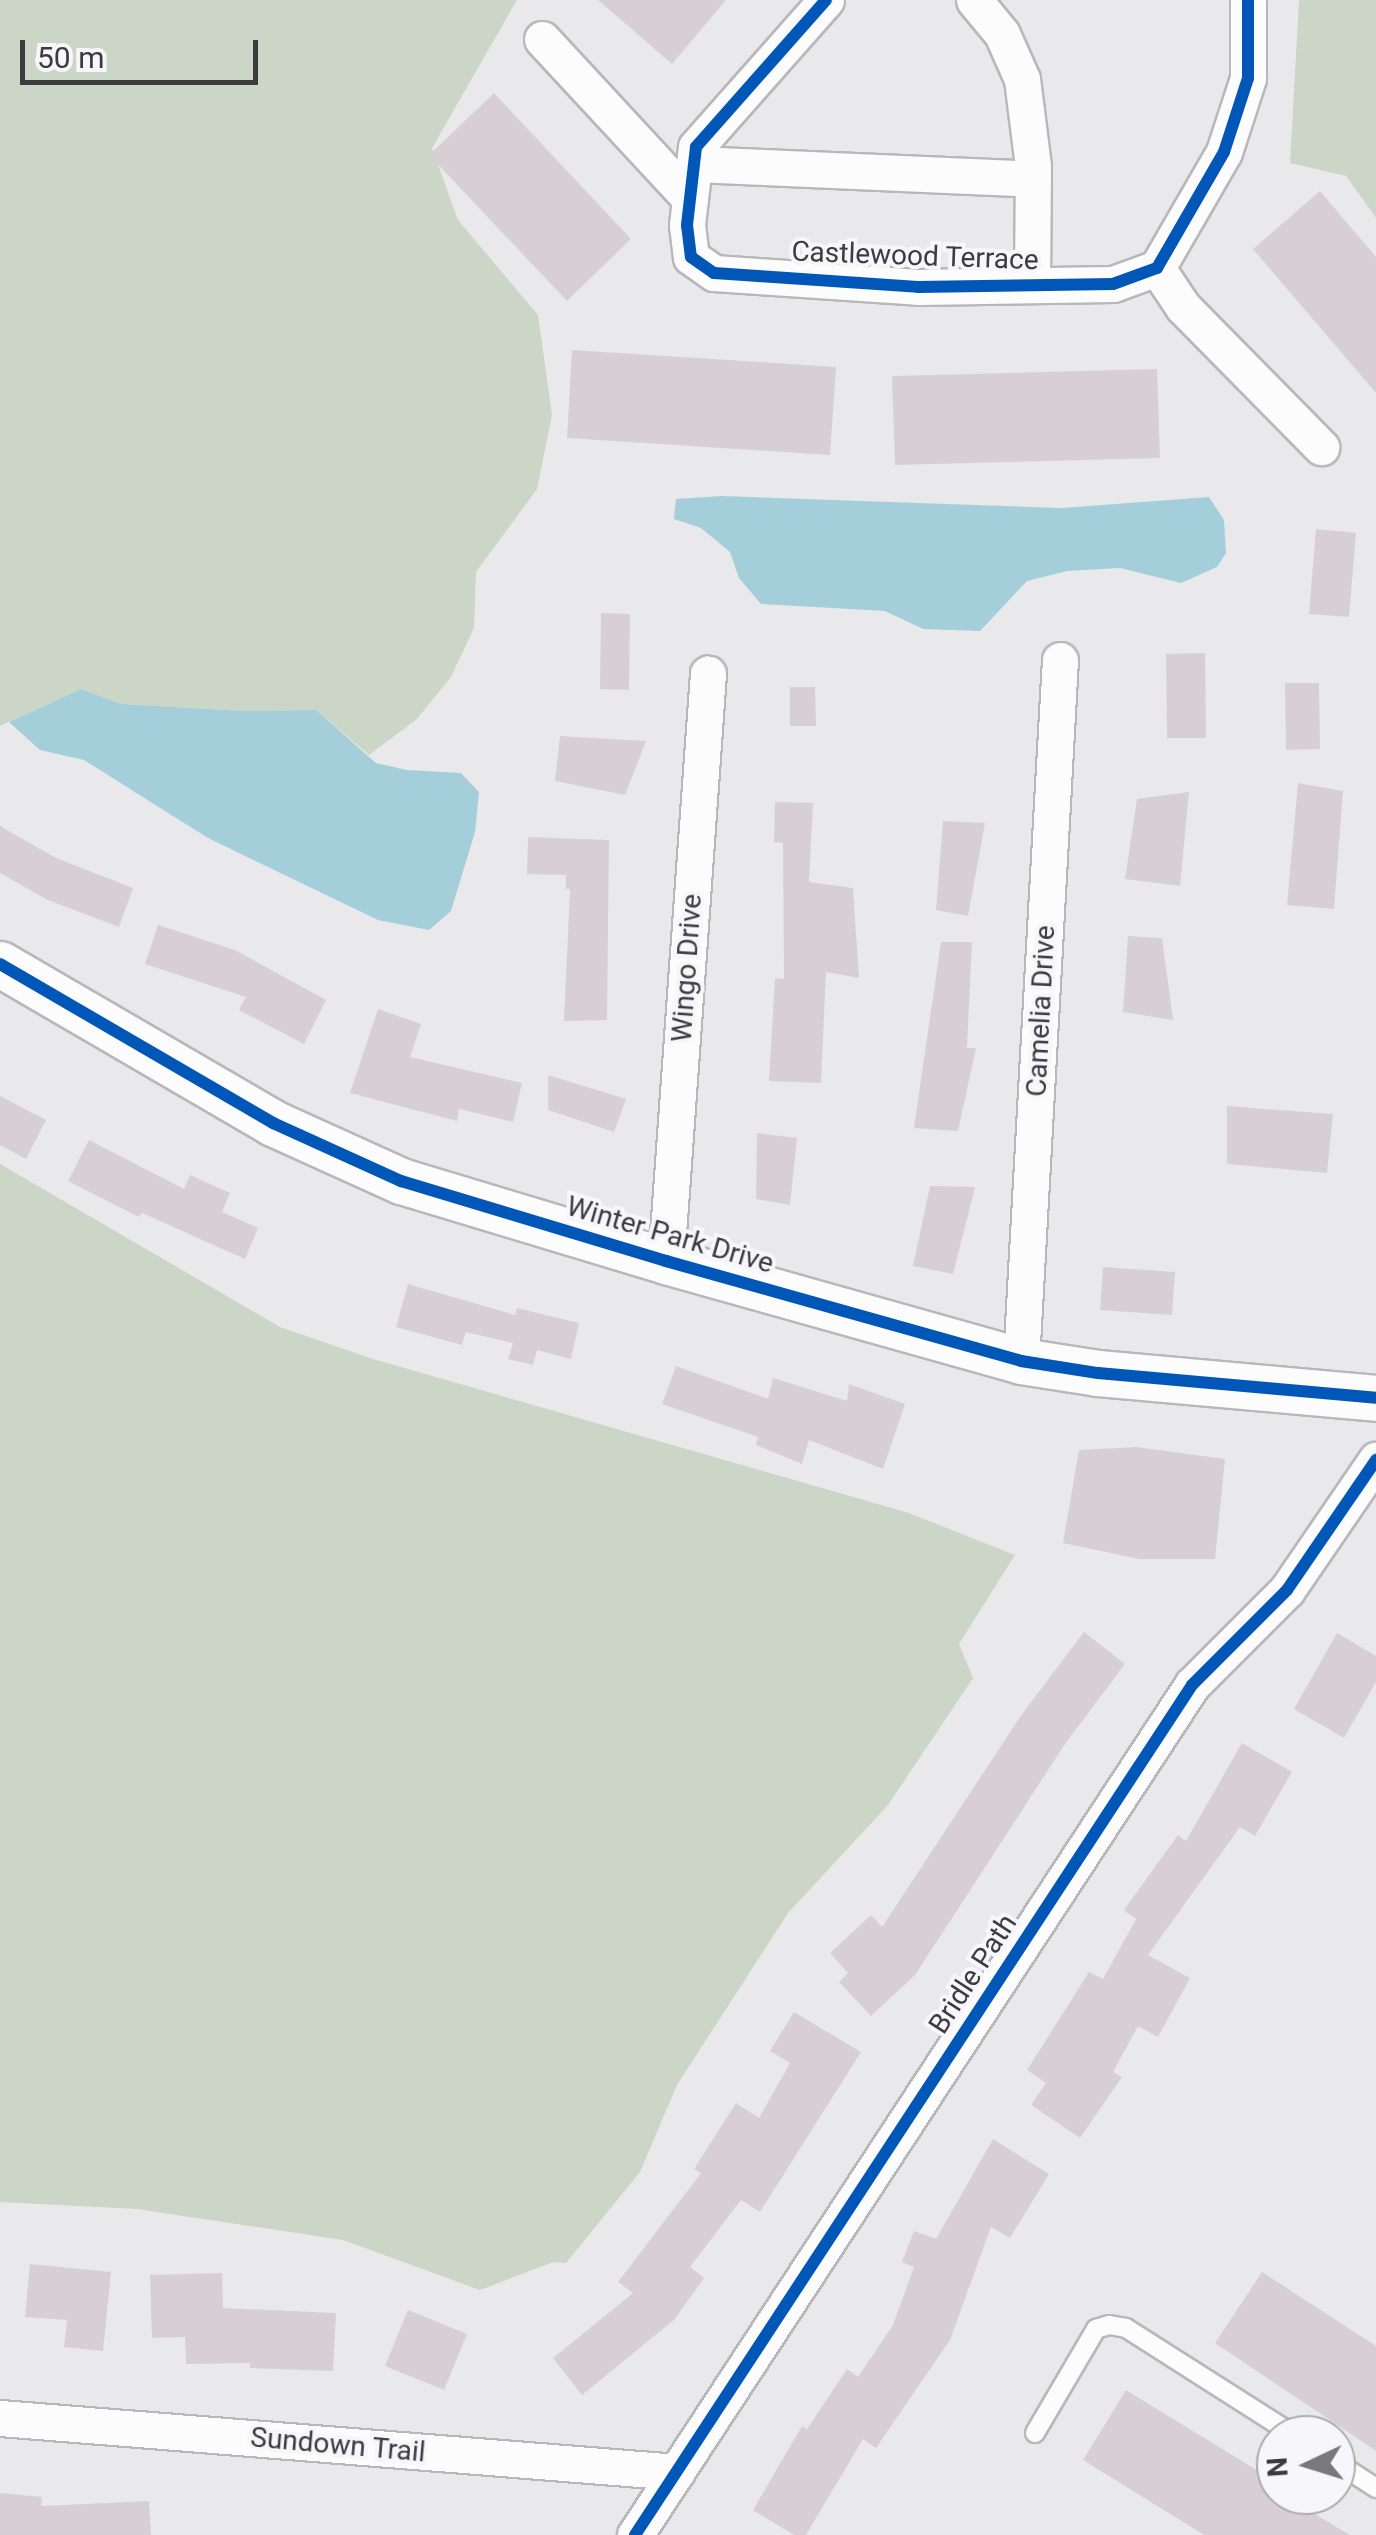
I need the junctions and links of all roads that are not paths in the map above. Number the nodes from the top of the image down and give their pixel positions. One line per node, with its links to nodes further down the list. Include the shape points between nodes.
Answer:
1 (826, 0): 6 (street, Castlewood Terrace, via 696,147)
2 (974, 0): 5 (street, via 1002,34 1022,78)
3 (1248, 0): 7 (street, via 1248,78 1224,152)
4 (542, 39): 6 (street)
5 (1032, 180): 6 (street); 8 (street)
6 (692, 181): 8 (street, Castlewood Terrace, via 691,257 714,273 918,287)
7 (1157, 268): 8 (street, Castlewood Terrace, via 1112,284); 9 (street, via 1183,307)
8 (1032, 286)
9 (1321, 447)
10 (1060, 660): 14 (street, Camelia Drive)
11 (708, 674): 13 (street, Wingo Drive)
12 (0, 964): 13 (street, Winter Park Drive, via 323,1148 401,1181)
13 (666, 1262): 14 (street, Winter Park Drive)
14 (1021, 1360): 15 (street, Winter Park Drive)
15 (1376, 1398)
16 (1376, 1460): 20 (street, Bridle Path, via 1286,1590 1192,1685)
17 (1263, 2415): 19 (lane, via 1126,2328 1110,2325 1096,2328)
18 (0, 2418): 20 (street, Sundown Trail)
19 (1035, 2433)
20 (677, 2472): 21 (street, Bridle Path)
21 (635, 2535)

